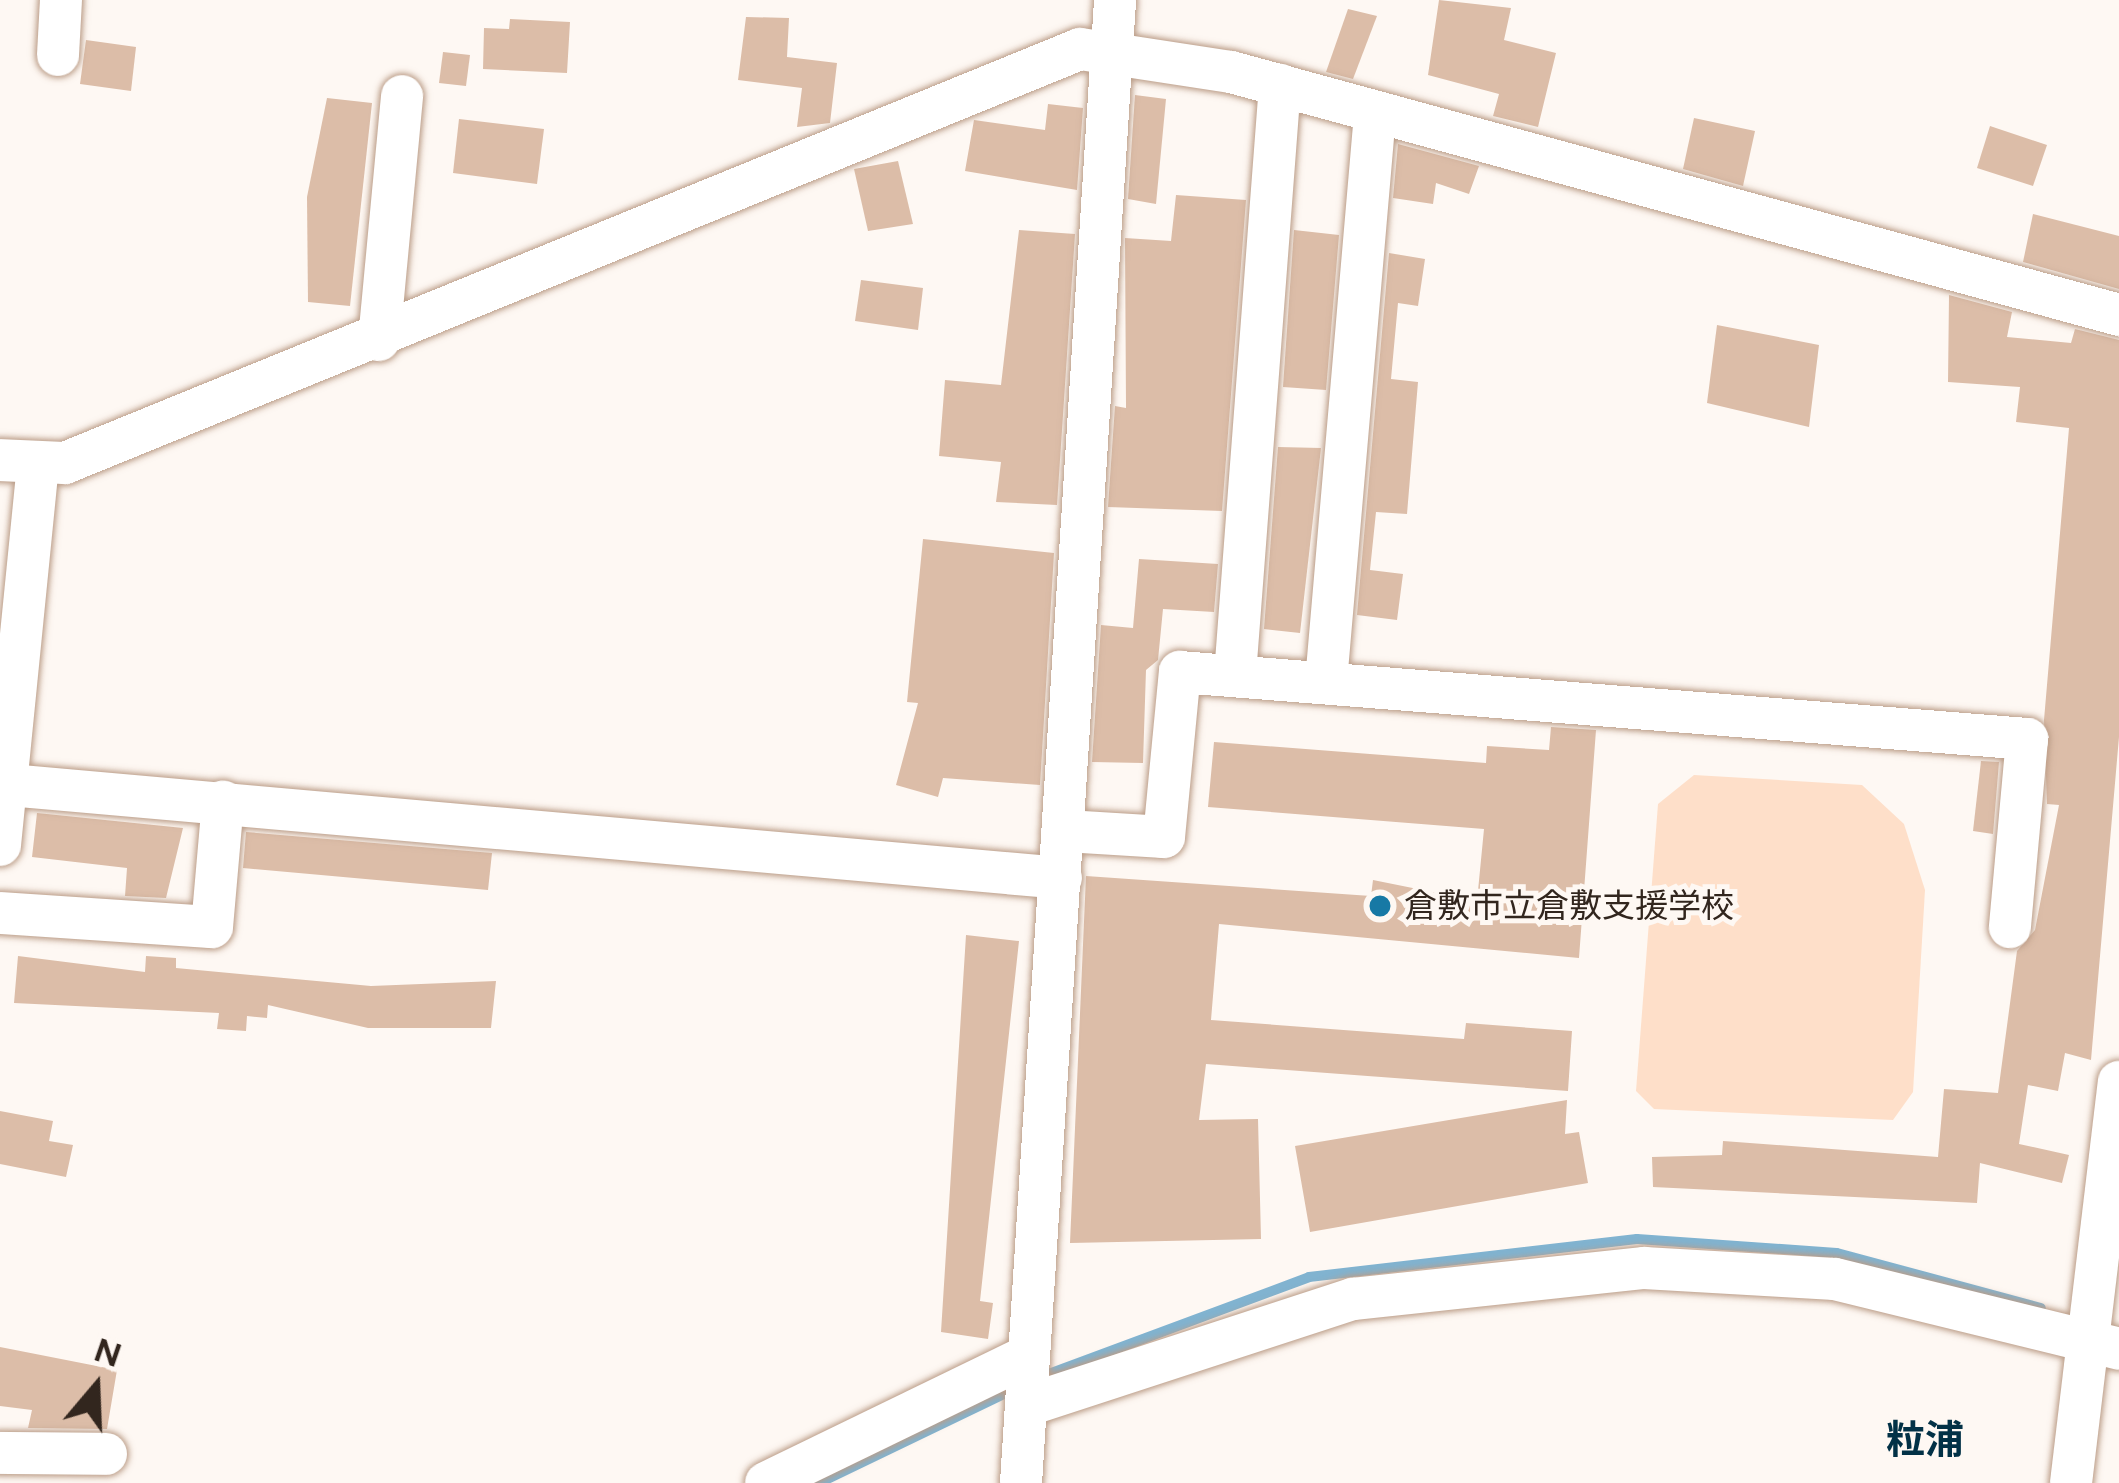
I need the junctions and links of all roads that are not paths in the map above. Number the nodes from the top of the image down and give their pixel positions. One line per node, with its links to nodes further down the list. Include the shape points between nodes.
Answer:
1 (61, 0): 4 (street)
2 (1115, 0): 3 (street)
3 (1114, 50): 5 (street); 9 (street, via 1080,49); 15 (street)
4 (58, 55)
5 (1280, 85): 7 (street); 11 (street)
6 (401, 96): 9 (street)
7 (1375, 113): 8 (street); 12 (street)
8 (2119, 315)
9 (379, 340): 10 (street)
10 (29, 471): 13 (street)
11 (1235, 675): 12 (street); 15 (street, via 1180,672 1164,837)
12 (1326, 682): 19 (street, via 2027,739)
13 (9, 784): 14 (street); 16 (street)
14 (223, 801): 17 (street); 18 (street, via 212,927)
15 (1066, 831): 17 (street)
16 (0, 845)
17 (1061, 878): 22 (street)
18 (0, 913)
19 (2010, 927)
20 (2119, 1082): 21 (street)
21 (2102, 1322): 22 (street, via 1835,1279 1644,1268 1332,1304); 27 (street)
22 (1028, 1380): 25 (street); 26 (street)
23 (0, 1453): 24 (street)
24 (106, 1454)
25 (766, 1483)
26 (1021, 1483)
27 (2071, 1483)

